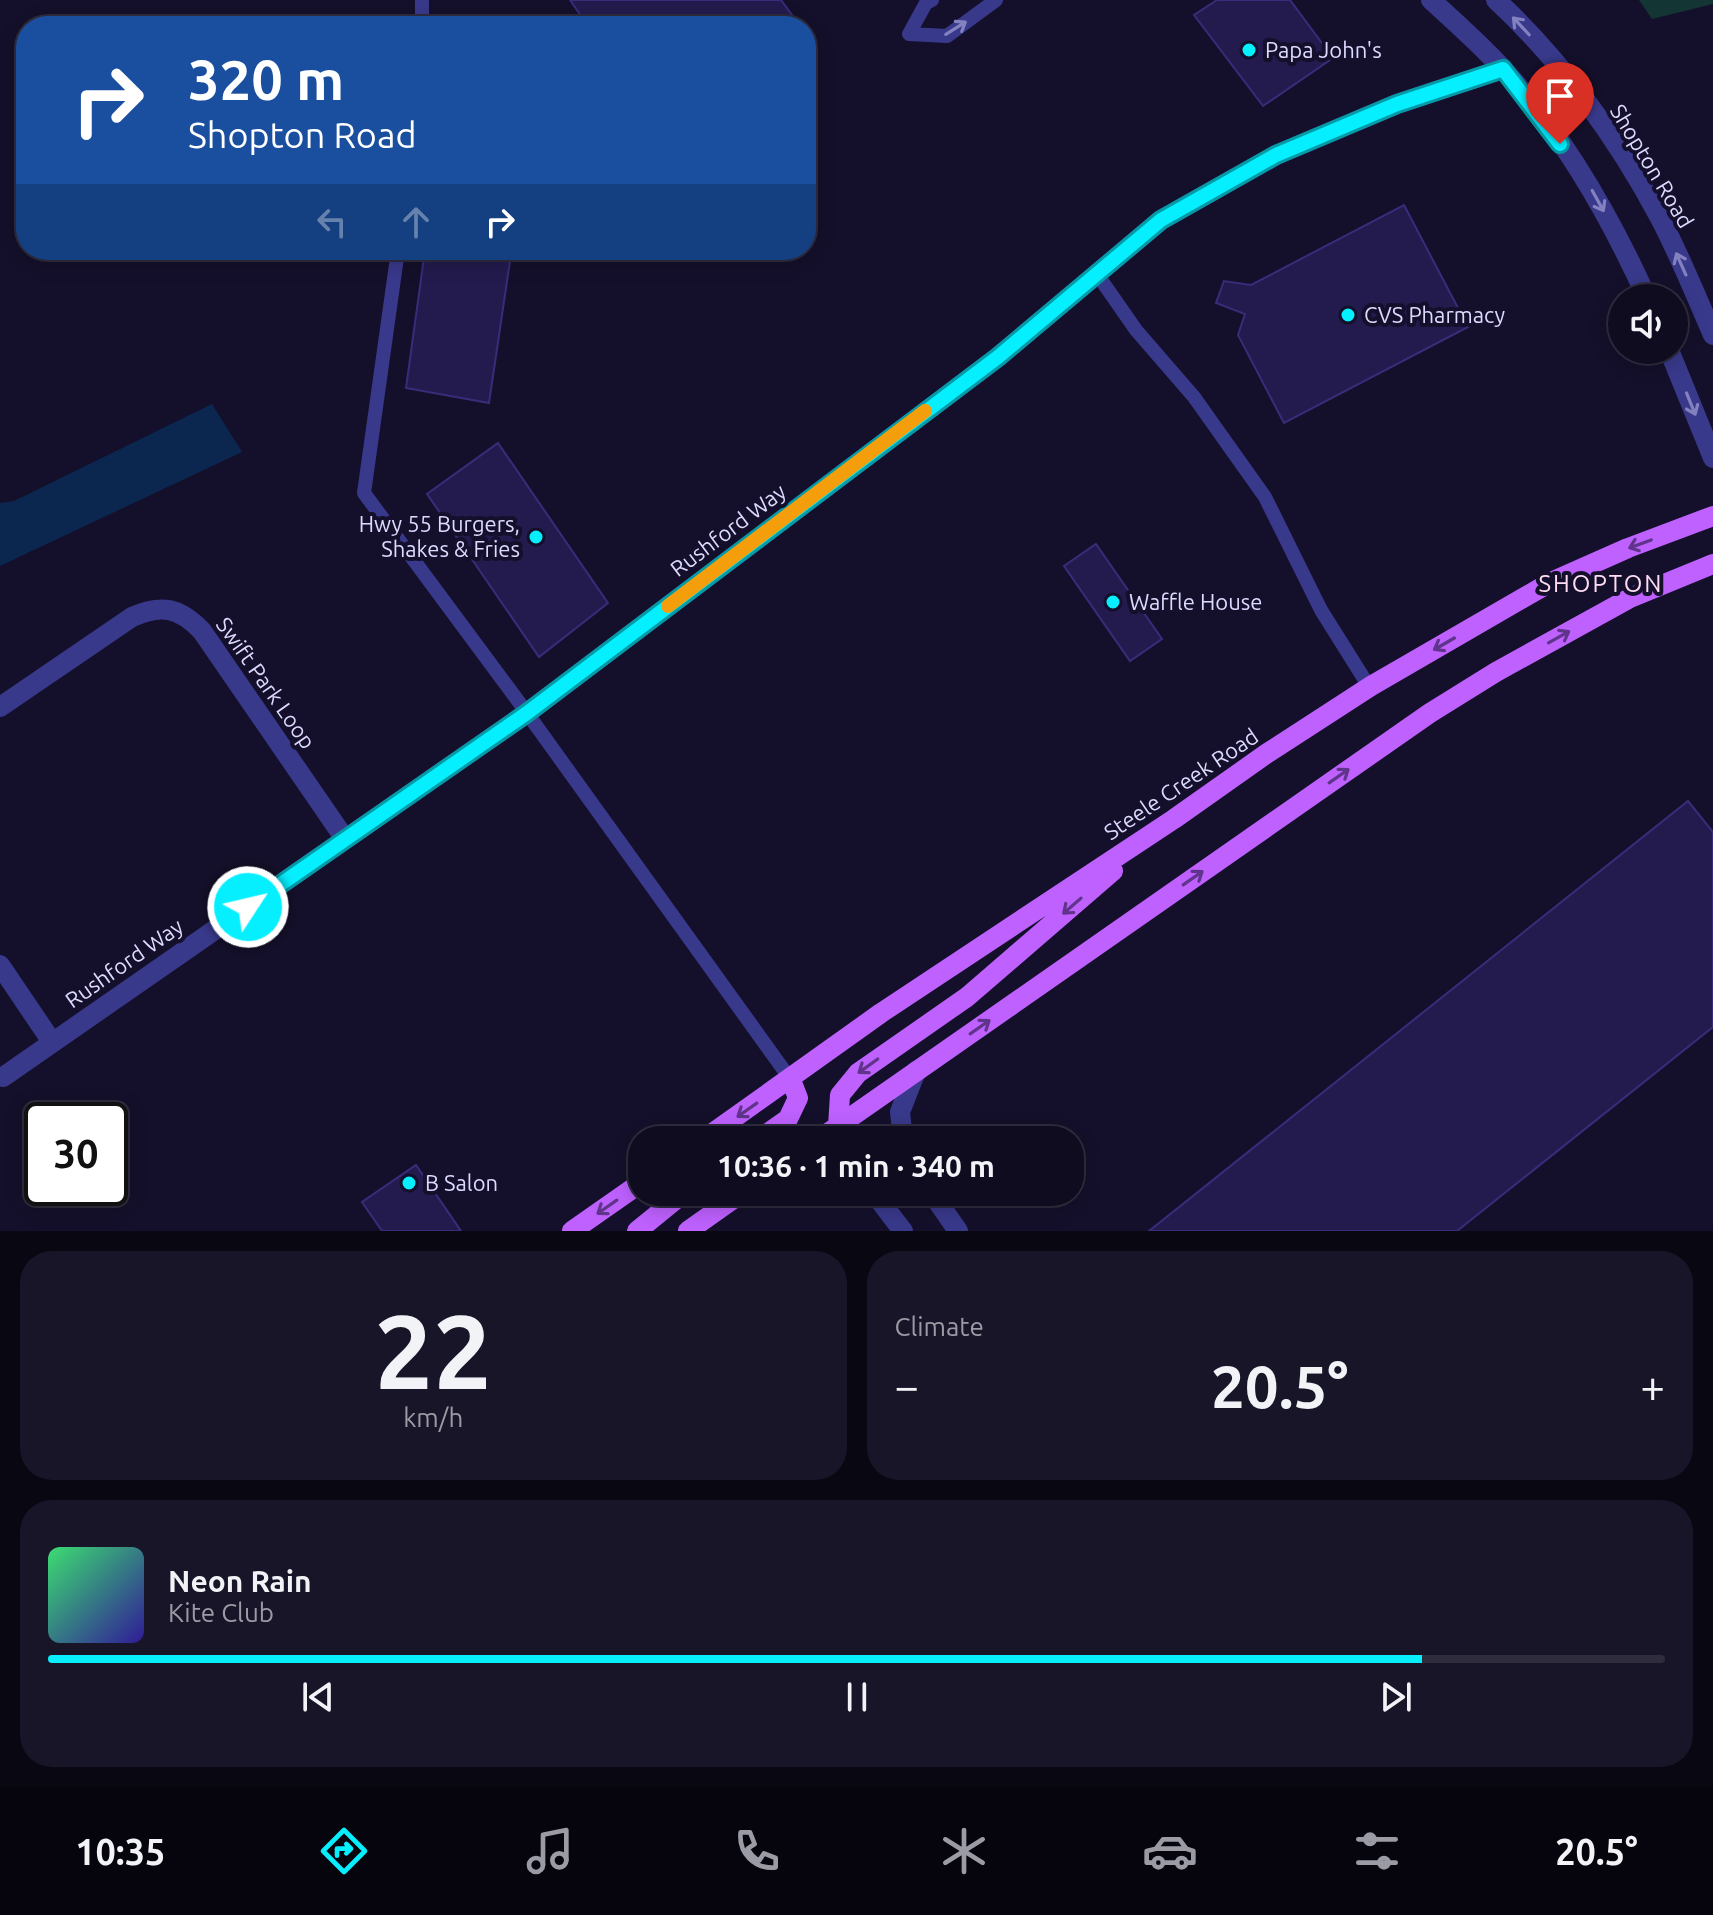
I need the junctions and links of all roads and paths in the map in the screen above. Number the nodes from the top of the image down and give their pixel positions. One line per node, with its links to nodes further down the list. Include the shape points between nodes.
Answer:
1 (932, 0): 2 (lane, one-way to 2, via 909,34 947,36)
2 (996, 0)
3 (1431, 0): 5 (street)
4 (1496, 0): 9 (street, Shopton Road, one-way to 4, via 1661,220 1628,164 1583,99)
5 (1503, 69): 7 (street, Rushford Way, via 1397,104 1276,155 1161,220); 8 (street, one-way to 8, via 1588,182)
6 (397, 260): 16 (lane, via 364,493)
7 (1097, 274): 14 (lane, via 1265,497 1321,610); 16 (street, Rushford Way, via 998,357)
8 (1641, 284)
9 (1713, 335)
10 (1675, 364): 11 (street, one-way to 11)
11 (1713, 458)
12 (1713, 516): 14 (main road, Steele Creek Road, one-way to 14, via 1549,583)
13 (1713, 564): 21 (main road, one-way to 13, via 1430,713 1630,598)
14 (1371, 686): 17 (main road, Steele Creek Road)
15 (0, 707): 18 (street, Swift Park Loop, via 132,617 157,609 182,614 202,631)
16 (527, 713): 18 (street, Rushford Way); 23 (lane)
17 (1174, 819): 23 (main road, Steele Creek Road, via 881,1013); 26 (main road, one-way to 26, via 967,997 858,1073 840,1095)
18 (345, 839): 20 (street, Rushford Way)
19 (0, 965): 20 (street)
20 (52, 1042): 22 (street, Rushford Way)
21 (916, 1071): 27 (main road); 28 (street, via 900,1112)
22 (3, 1077)
23 (791, 1080): 24 (main road, Steele Creek Road, one-way to 24); 25 (main road, via 798,1098 788,1119)
24 (724, 1126)
25 (778, 1126)
26 (841, 1126)
27 (849, 1126)
28 (902, 1126)
29 (628, 1192): 34 (main road, one-way to 34)
30 (668, 1206): 35 (main road)
31 (723, 1206): 36 (main road)
32 (884, 1206): 37 (street)
33 (941, 1206): 38 (street)
34 (572, 1231)
35 (637, 1231)
36 (688, 1231)
37 (903, 1231)
38 (958, 1231)

